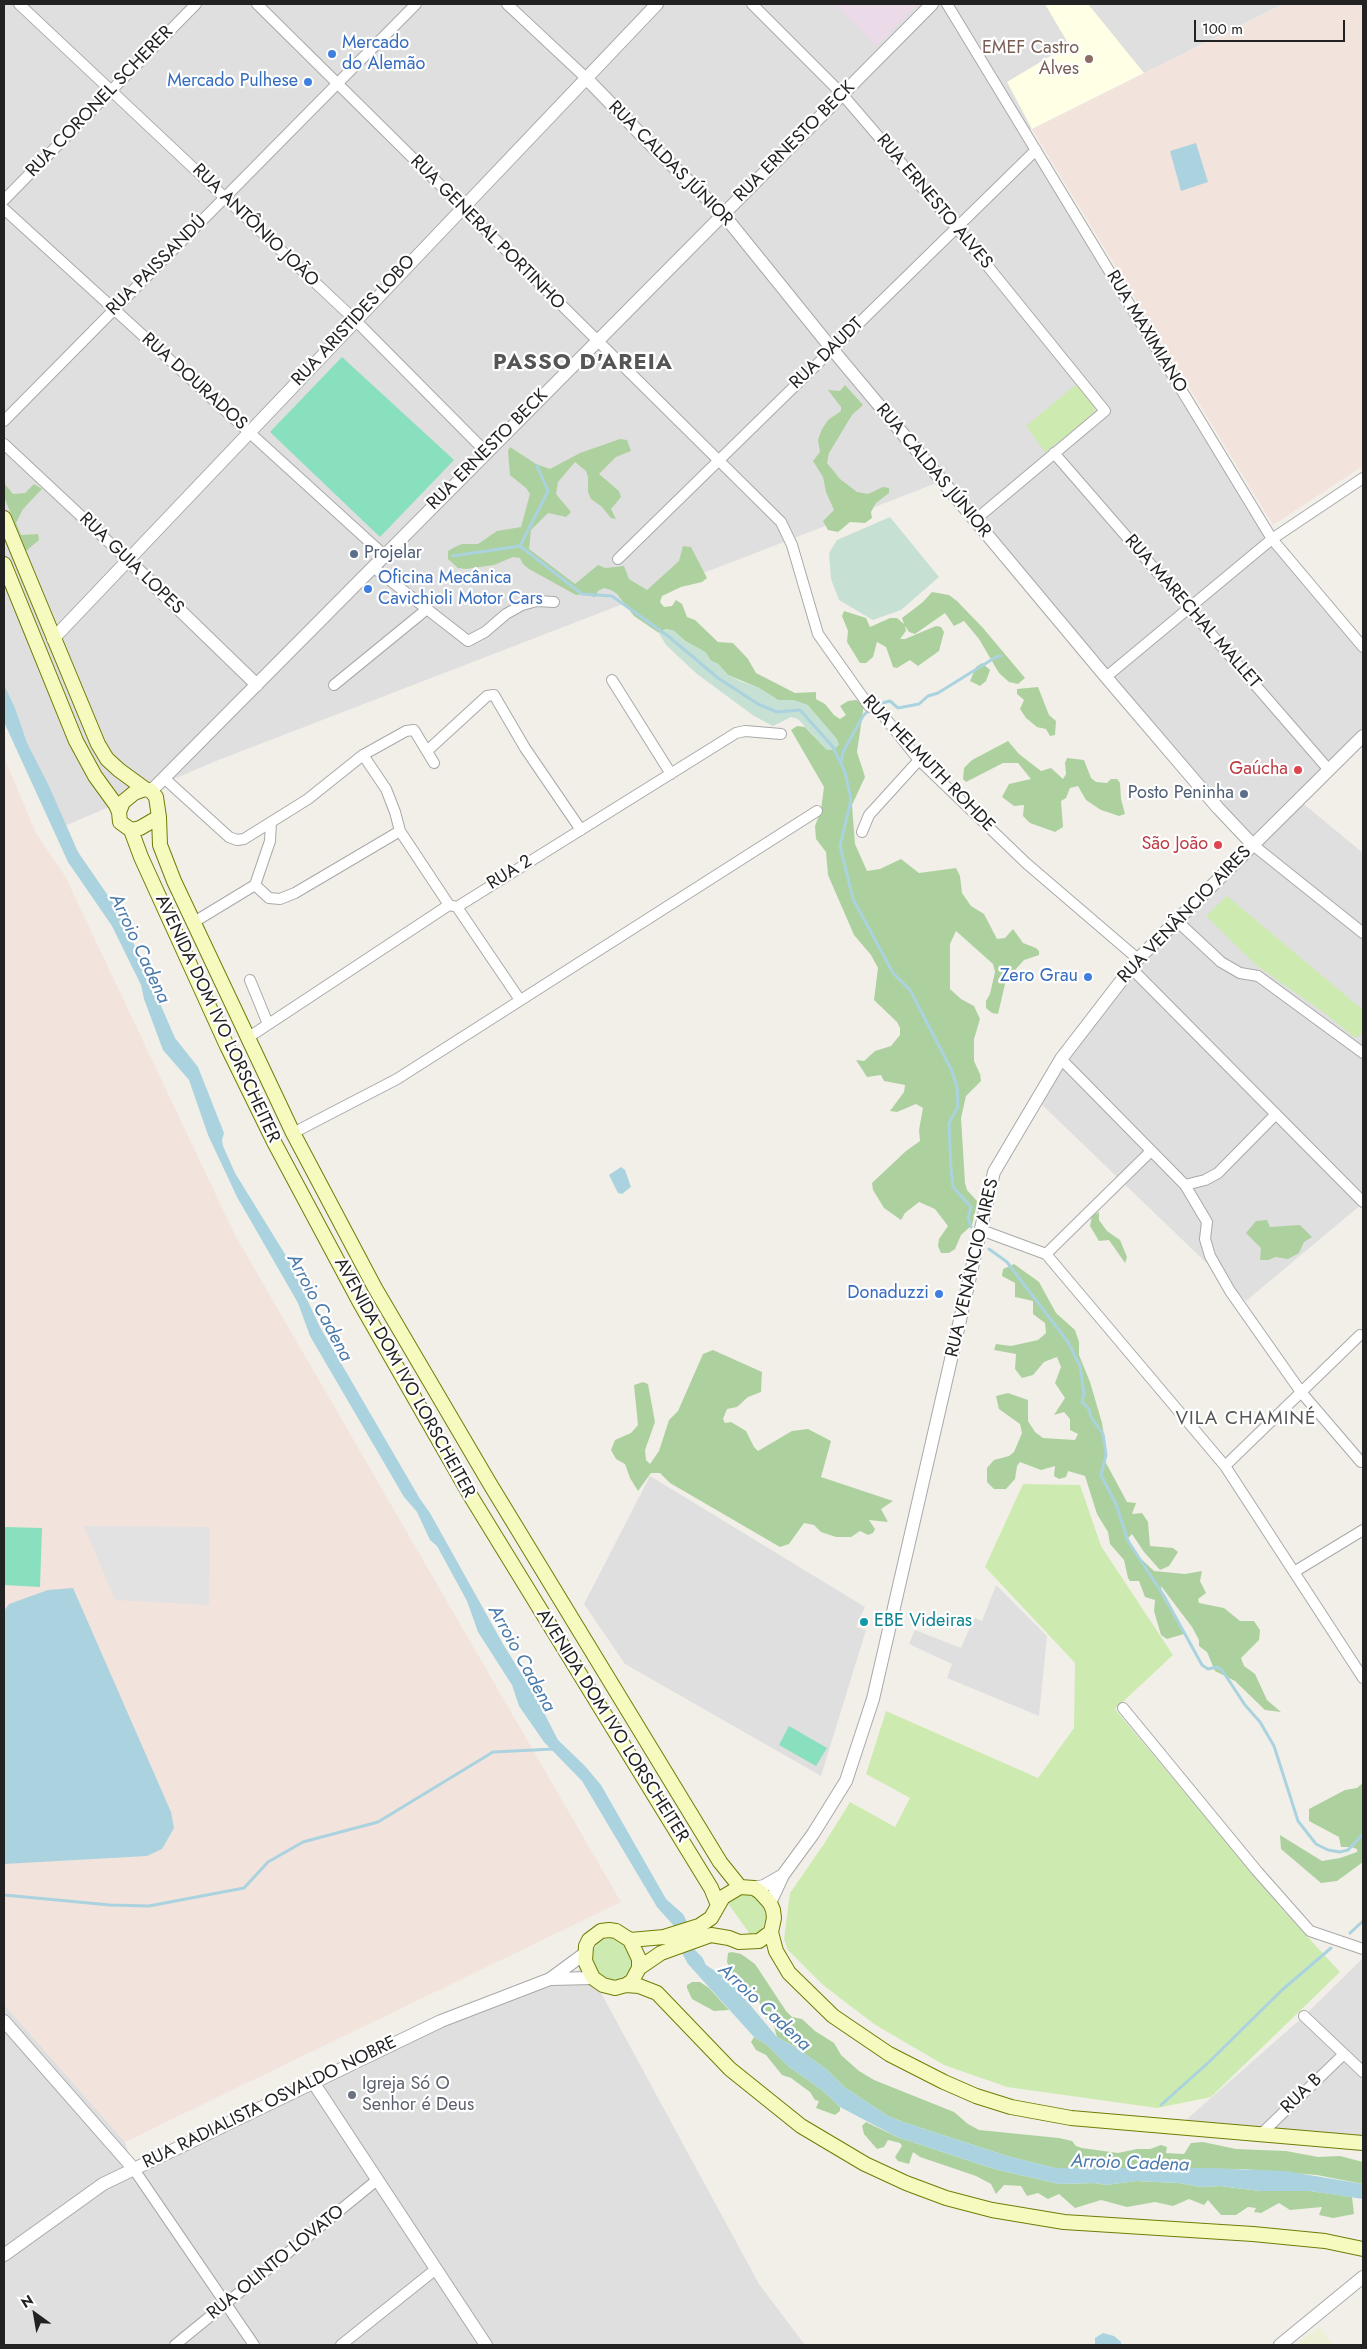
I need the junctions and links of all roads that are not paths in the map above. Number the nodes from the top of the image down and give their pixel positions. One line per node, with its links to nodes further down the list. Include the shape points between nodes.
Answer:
1 (19, 4): 12 (street, RUA ANTÔNIO JOÃO)
2 (196, 4): 12 (street, RUA CORONEL SCHERER)
3 (257, 4): 11 (street, RUA GENERAL PORTINHO)
4 (416, 4): 11 (street, RUA PAISSANDÚ)
5 (507, 4): 10 (street, RUA CALDAS JÚNIOR)
6 (657, 4): 10 (street, RUA ARISTIDES LOBO)
7 (752, 4): 13 (street, RUA ERNESTO ALVES)
8 (932, 4): 13 (street, RUA ERNESTO BECK)
9 (947, 4): 14 (street, RUA MAXIMIANO)
10 (585, 77): 17 (street, RUA ARISTIDES LOBO); 19 (street, RUA CALDAS JÚNIOR)
11 (337, 84): 15 (street, RUA PAISSANDÚ); 17 (street, RUA GENERAL PORTINHO)
12 (111, 90): 15 (street, RUA ANTÔNIO JOÃO); 16 (street, RUA CORONEL SCHERER)
13 (842, 94): 19 (street, RUA ERNESTO BECK); 20 (street, RUA ERNESTO ALVES)
14 (1036, 150): 20 (street, RUA DAUDT); 34 (street, RUA MAXIMIANO)
15 (225, 197): 21 (street, RUA PAISSANDÚ); 22 (street, RUA ANTÔNIO JOÃO)
16 (4, 200)
17 (462, 208): 22 (street, RUA ARISTIDES LOBO); 23 (street, RUA GENERAL PORTINHO)
18 (4, 209): 21 (street, RUA DOURADOS)
19 (723, 214): 23 (street, RUA ERNESTO BECK); 24 (street, RUA CALDAS JÚNIOR)
20 (956, 227): 24 (street, RUA DAUDT); 29 (street, RUA ERNESTO ALVES, via 1105,411)
21 (114, 310): 25 (street, RUA PAISSANDÚ); 26 (street, RUA DOURADOS)
22 (355, 320): 26 (street, RUA ARISTIDES LOBO); 28 (street, RUA ANTÔNIO JOÃO)
23 (596, 342): 28 (street, RUA ERNESTO BECK); 30 (street, RUA GENERAL PORTINHO)
24 (832, 349): 30 (street, RUA DAUDT); 33 (street, RUA CALDAS JÚNIOR)
25 (4, 421)
26 (249, 432): 35 (street, RUA DOURADOS); 37 (street, RUA ARISTIDES LOBO)
27 (4, 444): 37 (street, RUA GUIA LOPES)
28 (486, 452): 35 (street, RUA ERNESTO BECK)
29 (1054, 453): 33 (street); 41 (street, RUA MARECHAL MALLET)
30 (718, 460): 36 (street, RUA DAUDT); 53 (street, RUA HELMUTH ROHDE, via 781,522 792,546 818,634 873,708)
31 (1363, 478): 34 (street)
32 (4, 518): 43 (main road)
33 (975, 520): 45 (street, RUA CALDAS JÚNIOR)
34 (1272, 540): 41 (street); 44 (street, RUA MAXIMIANO)
35 (384, 555): 39 (street, RUA ERNESTO BECK)
36 (618, 559)
37 (128, 560): 43 (street, RUA ARISTIDES LOBO); 47 (street, RUA GUIA LOPES)
38 (4, 564): 60 (main road, AVENIDA DOM IVO LORSCHEITER, via 76,741)
39 (372, 567): 42 (street); 47 (street, RUA ERNESTO BECK)
40 (554, 602): 42 (street, via 537,601 522,605 468,641)
41 (1189, 608): 45 (street); 55 (street, RUA MARECHAL MALLET)
42 (427, 609): 48 (street)
43 (53, 639): 58 (main road, via 98,744 119,770)
44 (1363, 647)
45 (1106, 677): 67 (street, RUA CALDAS JÚNIOR)
46 (612, 680): 56 (street)
47 (257, 685): 57 (street, RUA ERNESTO BECK)
48 (334, 685)
49 (781, 734): 56 (street, RUA 2, via 736,733)
50 (1363, 736): 55 (street, RUA VENÂNCIO AIRES)
51 (427, 750): 52 (street, via 411,729); 54 (street); 64 (street, via 487,696 494,695 525,748)
52 (363, 755): 62 (street, via 308,799); 65 (street, via 386,789)
53 (919, 760): 66 (street, via 869,815); 73 (street, RUA HELMUTH ROHDE)
54 (434, 763)
55 (1329, 770): 67 (street, RUA VENÂNCIO AIRES)
56 (671, 774): 64 (street, RUA 2)
57 (164, 778): 58 (street, RUA ERNESTO BECK); 62 (street, via 229,837 244,838)
58 (148, 790): 60 (main road, via 134,793 123,802); 61 (main road, AVENIDA DOM IVO LORSCHEITER, via 156,797)
59 (817, 811): 75 (street)
60 (119, 812): 63 (main road, AVENIDA DOM IVO LORSCHEITER, via 120,822)
61 (159, 817): 63 (main road); 71 (main road, AVENIDA DOM IVO LORSCHEITER, via 160,845)
62 (271, 822): 68 (street, via 270,842)
63 (131, 830): 98 (main road, AVENIDA DOM IVO LORSCHEITER, via 134,843 274,1142 359,1300 470,1495 711,1888)
64 (581, 830): 69 (street, RUA 2)
65 (400, 831): 68 (street, via 280,899 269,898); 69 (street)
66 (862, 832)
67 (1253, 845): 70 (street, RUA VENÂNCIO AIRES); 72 (street, RUA CALDAS JÚNIOR)
68 (255, 885): 71 (street)
69 (453, 906): 75 (street); 76 (street, RUA 2)
70 (1177, 921): 73 (street, RUA VENÂNCIO AIRES); 78 (street, via 1221,962 1240,973 1258,976)
71 (194, 922): 77 (main road, AVENIDA DOM IVO LORSCHEITER)
72 (1363, 933)
73 (1134, 963): 79 (street, RUA VENÂNCIO AIRES); 80 (street, RUA HELMUTH ROHDE)
74 (250, 980): 76 (street)
75 (520, 1000): 81 (street, via 397,1079)
76 (268, 1024): 77 (street, RUA 2)
77 (248, 1037): 81 (main road, AVENIDA DOM IVO LORSCHEITER)
78 (1362, 1049)
79 (1061, 1059): 82 (street); 85 (street, RUA VENÂNCIO AIRES, via 994,1172)
80 (1276, 1114): 83 (street, via 1218,1173); 84 (street, RUA HELMUTH ROHDE)
81 (293, 1133): 96 (main road, AVENIDA DOM IVO LORSCHEITER, via 375,1288 490,1484 720,1862)
82 (1151, 1151): 83 (street); 86 (street)
83 (1185, 1185): 88 (street, via 1207,1222 1205,1239 1210,1256 1230,1291)
84 (1363, 1202)
85 (981, 1230): 86 (street); 95 (street, RUA VENÂNCIO AIRES, via 875,1693 846,1781)
86 (1046, 1254): 90 (street)
87 (1360, 1335): 88 (street)
88 (1301, 1392): 89 (street); 90 (street)
89 (1361, 1462)
90 (1225, 1466): 92 (street)
91 (1363, 1530): 92 (street)
92 (1294, 1572): 93 (street)
93 (1363, 1678)
94 (1123, 1708): 104 (street, via 1310,1931)
95 (783, 1875): 96 (street, RUA VENÂNCIO AIRES, via 764,1886); 97 (street, RUA VENÂNCIO AIRES)
96 (747, 1888): 97 (main road, via 765,1896); 98 (main road, via 723,1897)
97 (770, 1903): 100 (main road, via 774,1918)
98 (717, 1909): 99 (main road); 101 (main road, via 719,1925)
99 (701, 1932): 101 (main road); 103 (main road)
100 (770, 1932): 101 (main road, via 759,1941 739,1942); 115 (main road, via 776,1951 789,1972 833,2016 889,2054 968,2092 1011,2107 1071,2118)
101 (729, 1938)
102 (630, 1940): 103 (main road); 105 (main road, via 616,1931 601,1931 589,1940); 106 (main road, via 638,1953)
103 (666, 1944): 106 (main road)
104 (1363, 1949)
105 (584, 1954): 107 (main road, via 586,1967); 108 (street, RUA RADIALISTA OSVALDO NOBRE)
106 (639, 1968): 109 (main road)
107 (593, 1978): 108 (street, RUA RADIALISTA OSVALDO NOBRE); 109 (main road, via 615,1988)
108 (550, 1979): 114 (street, RUA RADIALISTA OSVALDO NOBRE, via 441,2021)
109 (626, 1985): 119 (main road, via 657,1993 730,2069 801,2126 865,2164 946,2198 992,2210 1064,2222 1253,2234 1325,2241)
110 (1304, 2016): 112 (street)
111 (4, 2022): 117 (street)
112 (1344, 2054): 113 (street); 115 (street, RUA B)
113 (1363, 2072)
114 (313, 2082): 117 (street, RUA RADIALISTA OSVALDO NOBRE); 118 (street)
115 (1261, 2134): 116 (main road)
116 (1363, 2142)
117 (133, 2168): 120 (street, RUA RADIALISTA OSVALDO NOBRE, via 103,2184); 123 (street)
118 (378, 2180): 121 (street); 123 (street, RUA OLINTO LOVATO)
119 (1363, 2249)
120 (4, 2255)
121 (436, 2269): 126 (street); 127 (street)
122 (1363, 2277): 128 (street)
123 (226, 2304): 124 (street, RUA OLINTO LOVATO); 125 (street)
124 (175, 2345)
125 (254, 2345)
126 (341, 2345)
127 (486, 2345)
128 (1280, 2345)

